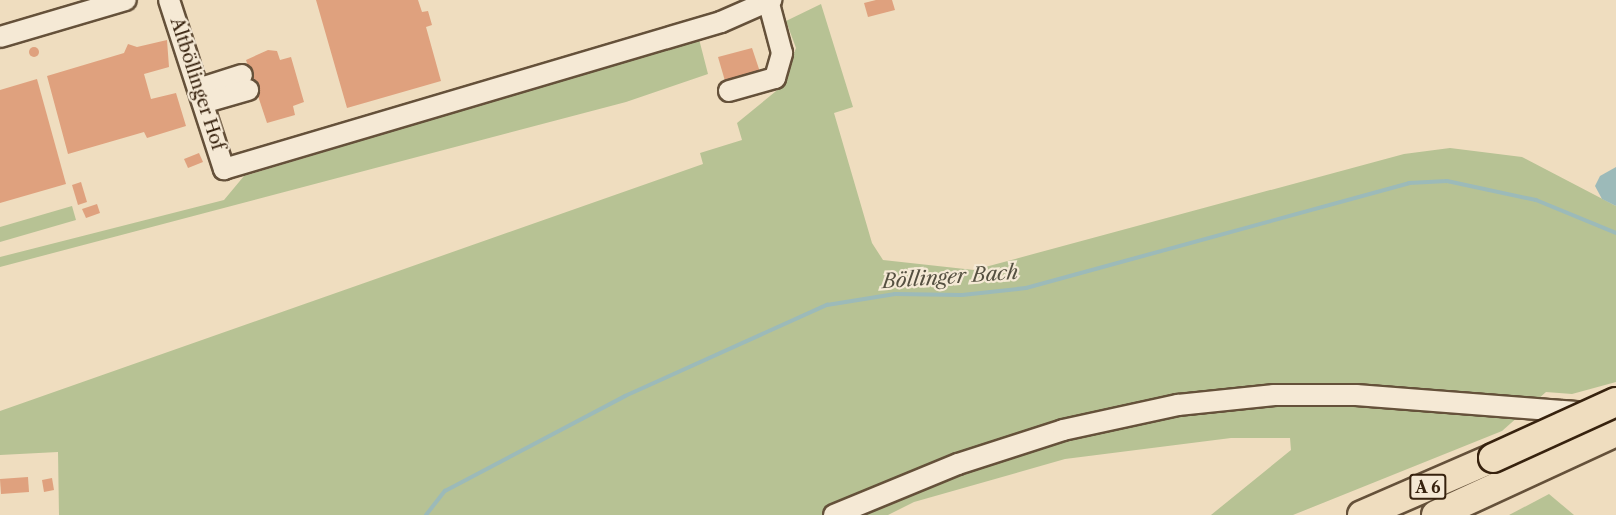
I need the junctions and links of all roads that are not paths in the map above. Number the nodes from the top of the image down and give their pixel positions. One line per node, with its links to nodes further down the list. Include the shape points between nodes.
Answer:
1 (126, 0): 4 (street)
2 (169, 0): 8 (street, Altböllinger Hof)
3 (769, 1): 7 (street, via 782,53 775,78); 8 (street, Altböllinger Hof, via 721,22 224,169)
4 (106, 3): 5 (street)
5 (0, 38)
6 (245, 83): 8 (street)
7 (729, 91)
8 (200, 96)
9 (1616, 402): 13 (highway, A 6, bridge)
10 (1616, 416): 12 (street, via 1356,395 1274,395 1178,405 1063,430 969,460)
11 (1616, 432): 14 (highway, A 6)
12 (834, 515)
13 (1362, 515)
14 (1436, 515)

